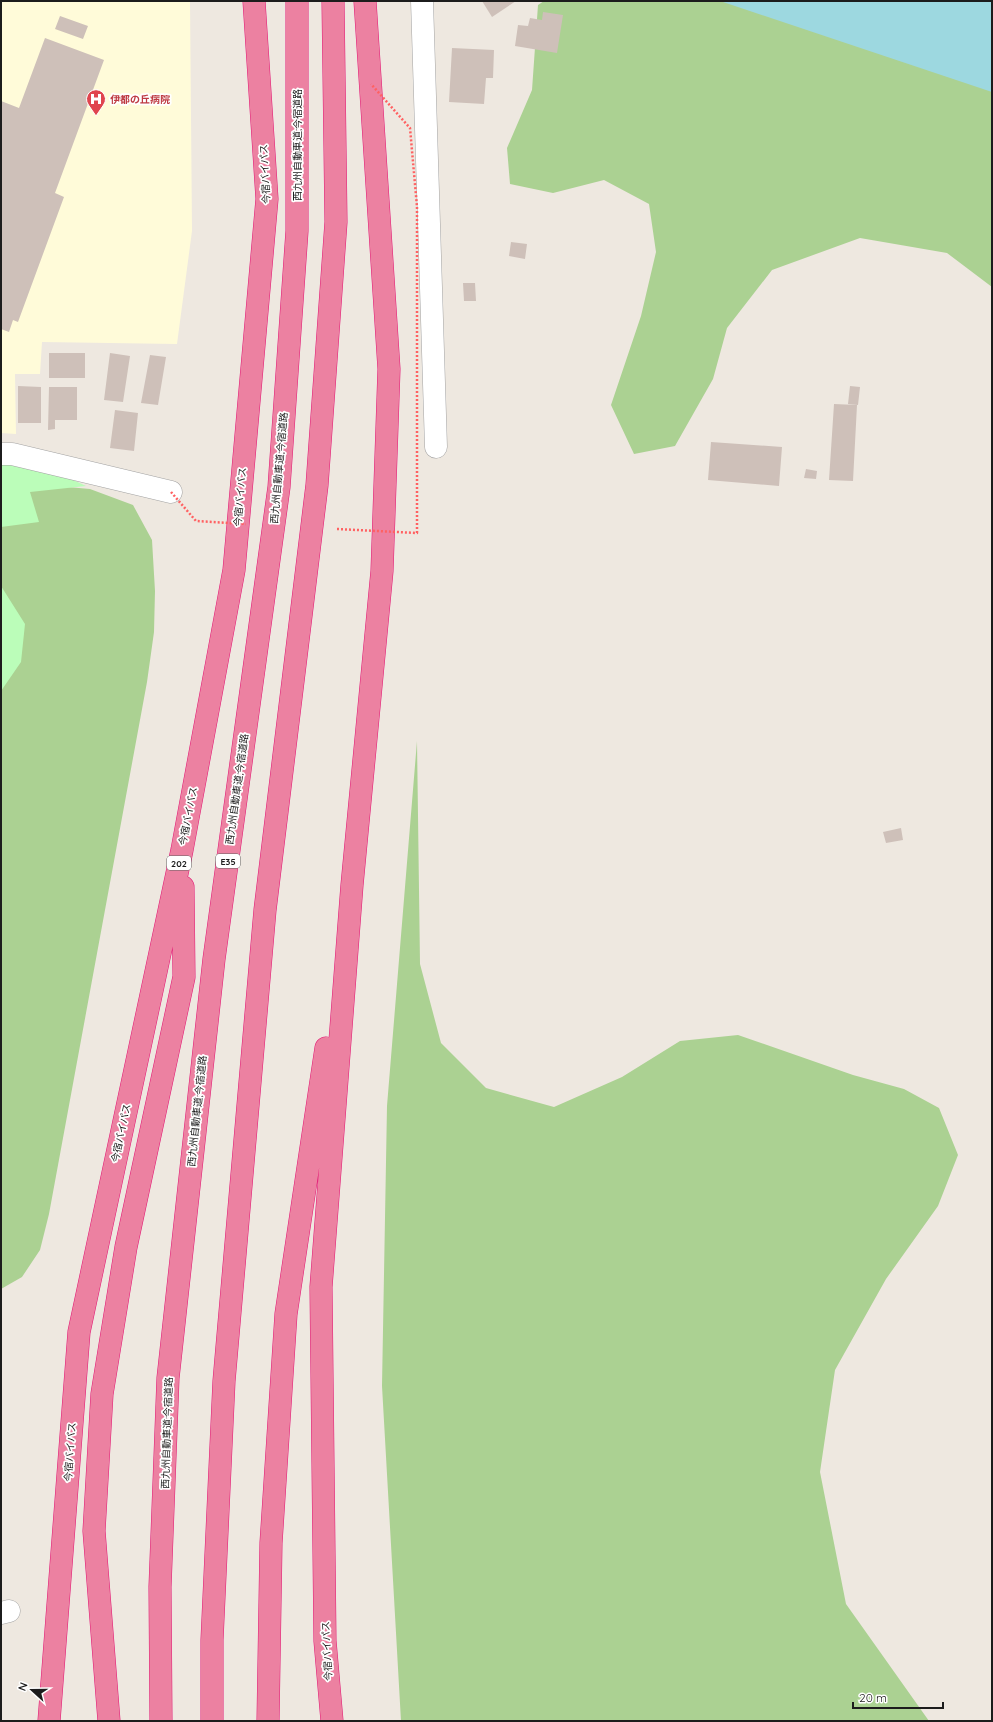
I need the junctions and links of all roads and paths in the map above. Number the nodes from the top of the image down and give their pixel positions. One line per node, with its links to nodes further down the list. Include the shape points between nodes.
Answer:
1 (254, 1): 12 (highway, 今宿バイパス / 202, via 267,199 234,570)
2 (296, 1): 16 (highway, 西九州自動車道;今宿道路 / E35, bridge, via 297,231 280,487 214,958 168,1378 160,1587)
3 (333, 1): 17 (highway, bridge, via 335,238 317,485 265,910 225,1373 212,1640)
4 (365, 1): 6 (highway, 今宿バイパス)
5 (422, 1): 7 (street)
6 (371, 84): 11 (path, bridge, via 410,128 417,207 417,533); 13 (highway, 今宿バイパス, via 389,369 382,571)
7 (436, 447)
8 (1, 454): 9 (street, via 12,454)
9 (171, 492): 10 (path, bridge, via 196,521)
10 (251, 524)
11 (330, 528)
12 (182, 850): 14 (highway, 今宿バイパス / 202, via 79,1332); 15 (highway, via 184,977 126,1247 102,1394 94,1531)
13 (352, 885): 18 (highway, via 286,1314 271,1543); 19 (highway, 今宿バイパス, via 321,1287 325,1640)
14 (49, 1721)
15 (109, 1721)
16 (161, 1721)
17 (212, 1721)
18 (268, 1721)
19 (332, 1721)

